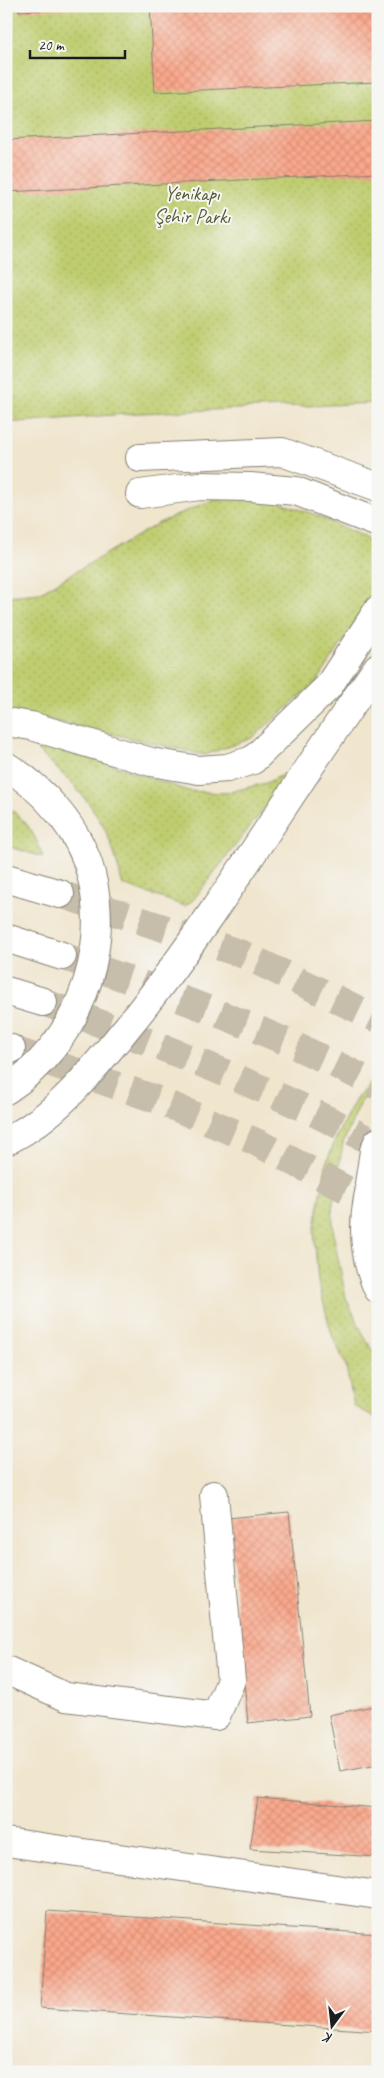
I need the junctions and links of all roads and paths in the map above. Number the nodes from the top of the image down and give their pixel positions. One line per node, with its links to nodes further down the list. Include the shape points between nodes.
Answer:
1 (140, 458): 2 (main road, via 282,452)
2 (378, 487)
3 (140, 494): 4 (main road, via 200,486 296,491)
4 (377, 523)
5 (378, 610): 7 (main road, via 328,686 253,760 227,768 199,770 151,762 31,726)
6 (378, 667): 16 (main road, via 174,967 97,1064 42,1119)
7 (6, 722)
8 (6, 766): 15 (main road, via 46,796 76,838 91,874 96,944 81,1002 65,1033 30,1073)
9 (6, 878): 10 (main road)
10 (60, 894)
11 (6, 938): 12 (main road)
12 (62, 956)
13 (6, 991): 14 (main road)
14 (43, 1002)
15 (6, 1090)
16 (6, 1141)
17 (378, 1142): 19 (main road)
18 (378, 1162): 19 (main road)
19 (368, 1188): 20 (main road, via 364,1216 366,1252)
20 (378, 1289)
21 (214, 1495): 22 (main road, via 231,1680 216,1716 66,1697)
22 (6, 1670)
23 (6, 1842): 24 (main road)
24 (378, 1895)

